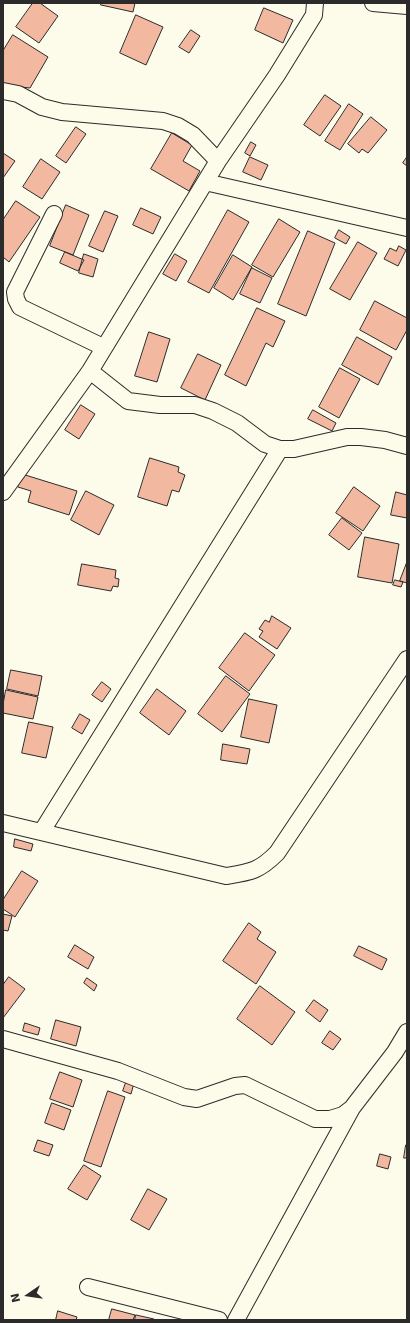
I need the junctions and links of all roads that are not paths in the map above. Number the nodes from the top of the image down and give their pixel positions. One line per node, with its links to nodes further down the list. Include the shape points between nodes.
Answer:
1 (315, 3): 5 (street, via 314,16)
2 (373, 3): 3 (street)
3 (407, 6)
4 (3, 91): 5 (street, via 18,94 42,107 62,112 163,121 178,126 192,135)
5 (218, 161): 6 (street)
6 (205, 182): 8 (street); 9 (street)
7 (54, 214): 9 (street, via 15,292 16,299 20,307)
8 (407, 228)
9 (103, 347): 10 (street)
10 (90, 371): 12 (street, via 128,401 195,405 238,423 265,444); 13 (street)
11 (407, 446): 12 (street, via 385,440 347,437 294,449)
12 (280, 449): 16 (street)
13 (3, 492)
14 (407, 659): 16 (street, via 277,853 266,864 249,873 226,876)
15 (3, 823): 16 (street)
16 (42, 831)
17 (407, 1032): 19 (street, via 395,1052)
18 (3, 1039): 19 (street, via 118,1071 184,1097 197,1099 245,1085 315,1119 330,1119 343,1115)
19 (352, 1108): 22 (street)
20 (88, 1287): 21 (street)
21 (219, 1320)
22 (236, 1320)

